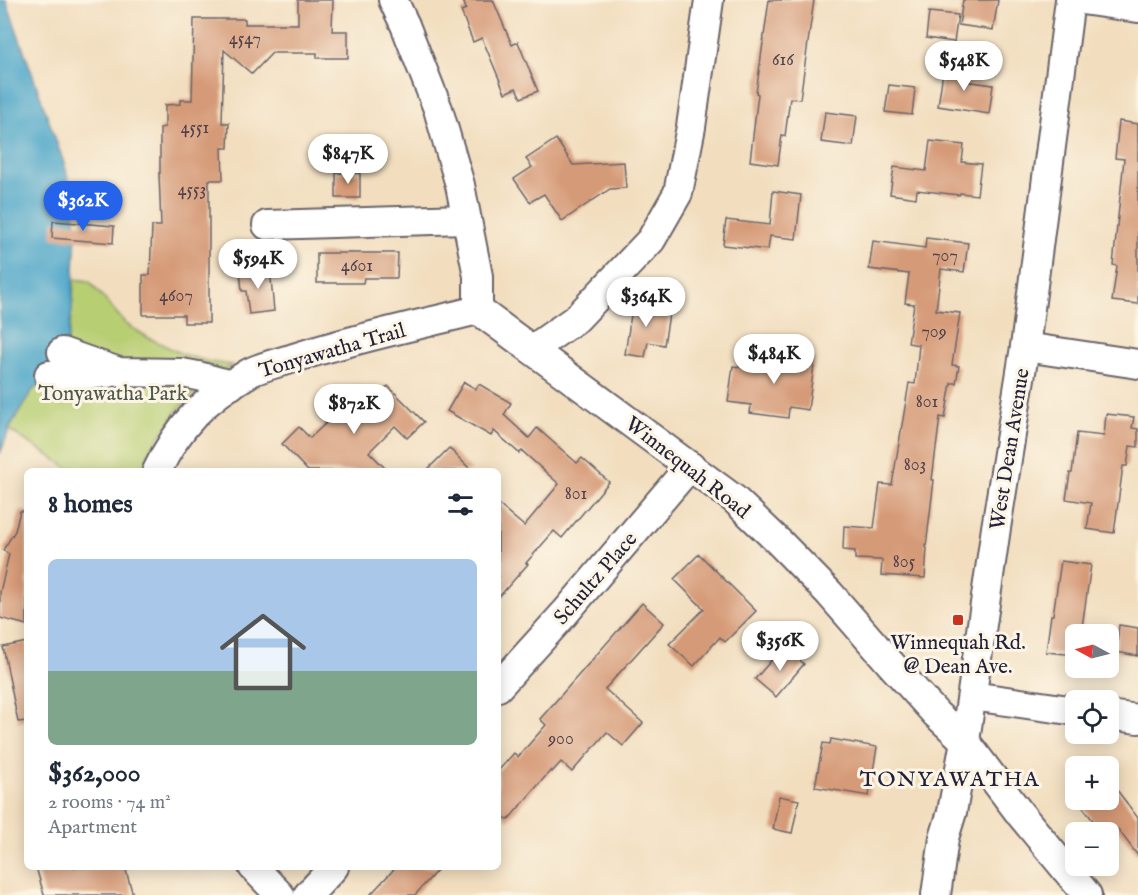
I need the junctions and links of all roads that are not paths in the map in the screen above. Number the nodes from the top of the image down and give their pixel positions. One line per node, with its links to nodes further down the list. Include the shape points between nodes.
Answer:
1 (393, 0): 6 (street, via 438,109)
2 (709, 0): 10 (street, via 678,193 651,240 577,318)
3 (1070, 0): 9 (street, West Dean Avenue)
4 (1082, 0): 5 (street)
5 (1138, 8)
6 (466, 219): 7 (street); 8 (street, via 478,276)
7 (267, 225)
8 (478, 310): 10 (street, Winnequah Road); 13 (street, Tonyawatha Trail, via 322,349 251,372)
9 (1025, 347): 12 (street); 17 (street, West Dean Avenue)
10 (533, 349): 14 (street, Winnequah Road)
11 (56, 363): 13 (street, via 119,372 182,373)
12 (1138, 364)
13 (231, 386): 15 (street, Tonyawatha Trail, via 185,424)
14 (690, 466): 16 (street, Schultz Place); 21 (street, Winnequah Road, via 734,499 780,543 829,592 936,714)
15 (158, 468)
16 (501, 684)
17 (972, 696): 18 (street); 21 (street, West Dean Avenue)
18 (1065, 709)
19 (1119, 716): 20 (street)
20 (1138, 719)
21 (966, 741): 26 (street, West Dean Avenue, via 944,838); 27 (street, Winnequah Road)
22 (255, 870): 24 (street)
23 (331, 870): 25 (street)
24 (280, 895)
25 (308, 895)
26 (936, 895)
27 (1087, 895)

